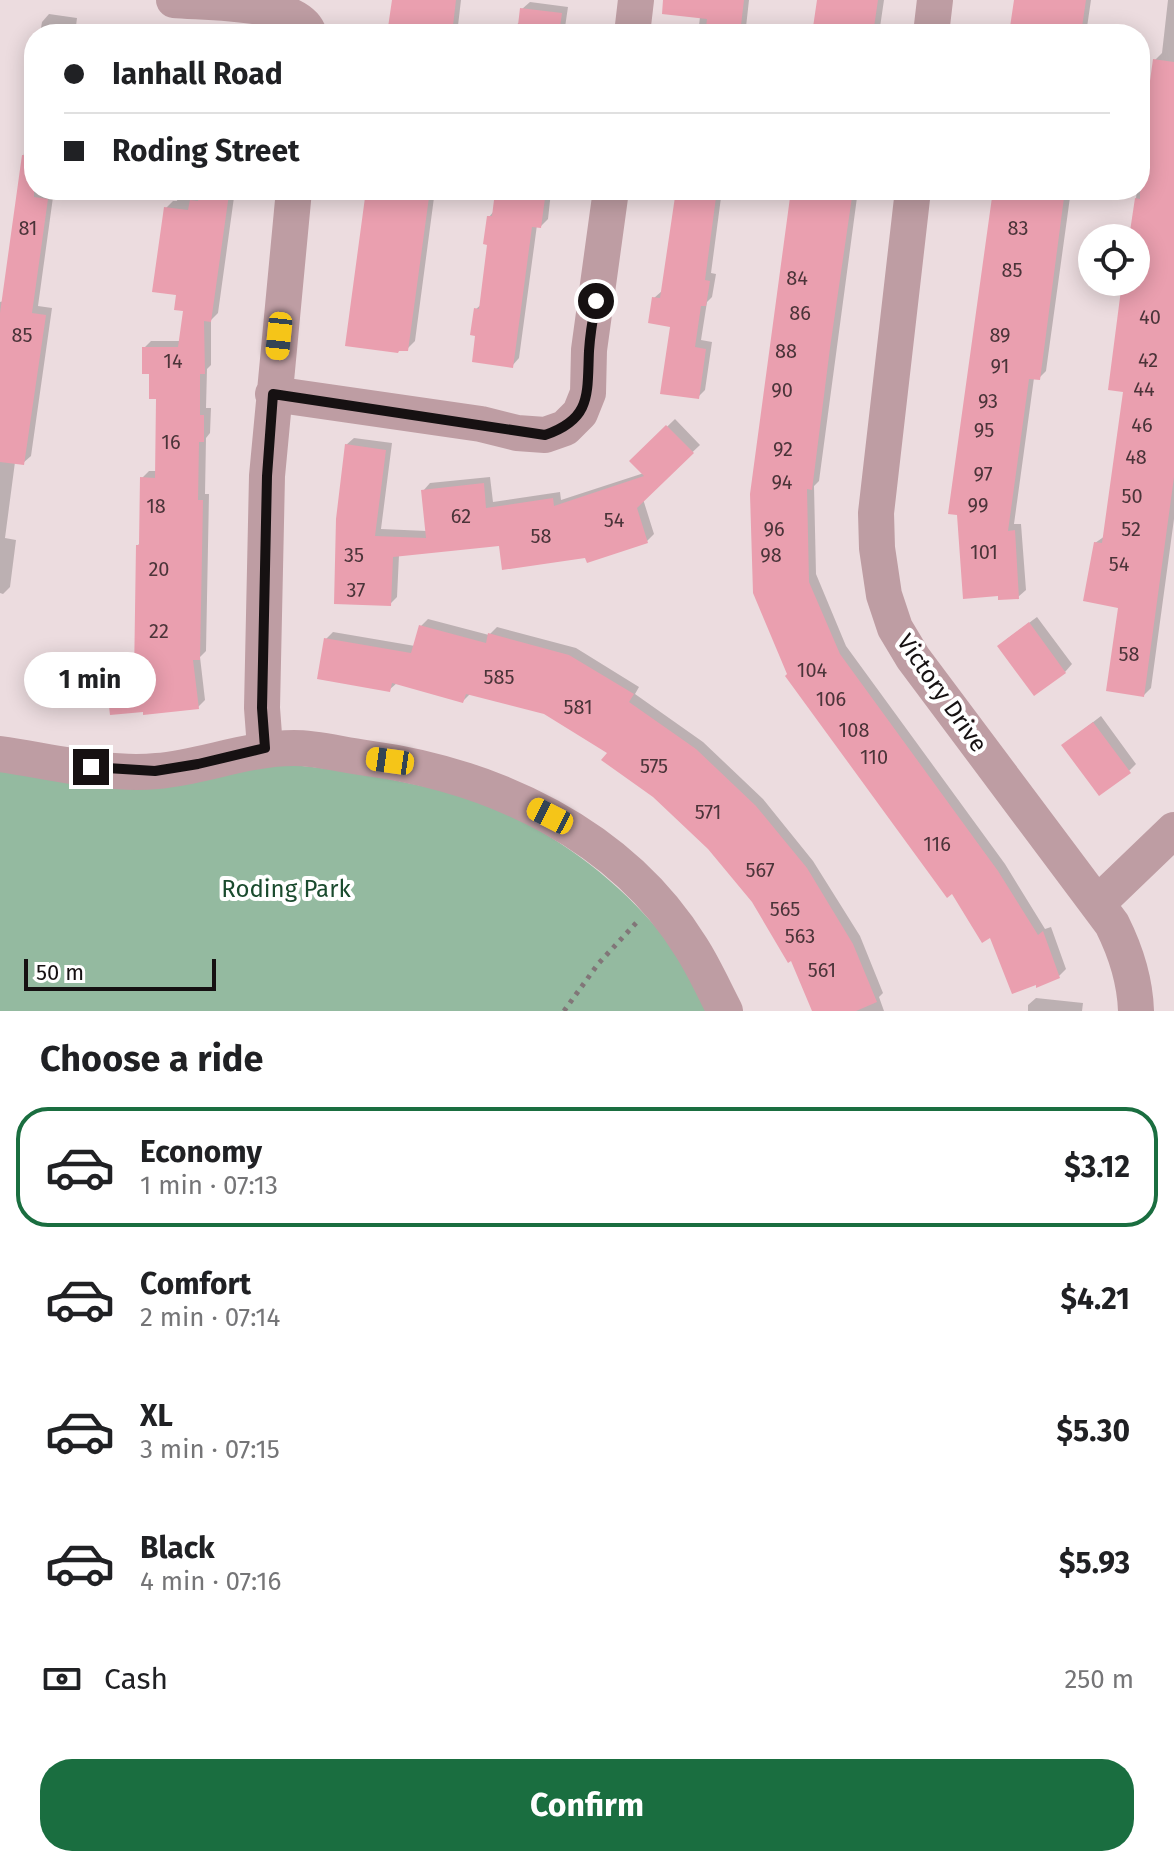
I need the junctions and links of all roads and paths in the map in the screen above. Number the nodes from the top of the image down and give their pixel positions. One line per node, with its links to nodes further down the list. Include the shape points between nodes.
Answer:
1 (174, 0): 4 (street, via 263,6)
2 (636, 0): 5 (street)
3 (935, 0): 6 (street)
4 (304, 24)
5 (633, 24)
6 (932, 24)
7 (293, 200): 10 (street)
8 (610, 200): 10 (street, via 588,393 580,413 565,428 545,435 517,433)
9 (912, 200): 15 (street, Victory Drive, via 878,484 877,548 884,595 913,658)
10 (273, 394): 11 (street, via 266,491)
11 (265, 748): 12 (street, via 155,771); 14 (street, via 390,761 468,780 523,802 576,832)
12 (0, 754)
13 (1174, 830): 15 (street)
14 (657, 901): 16 (path, via 598,964); 17 (street, via 691,946)
15 (1097, 904): 18 (street, Victory Drive, via 1125,950)
16 (564, 1011)
17 (725, 1011)
18 (1136, 1011)

